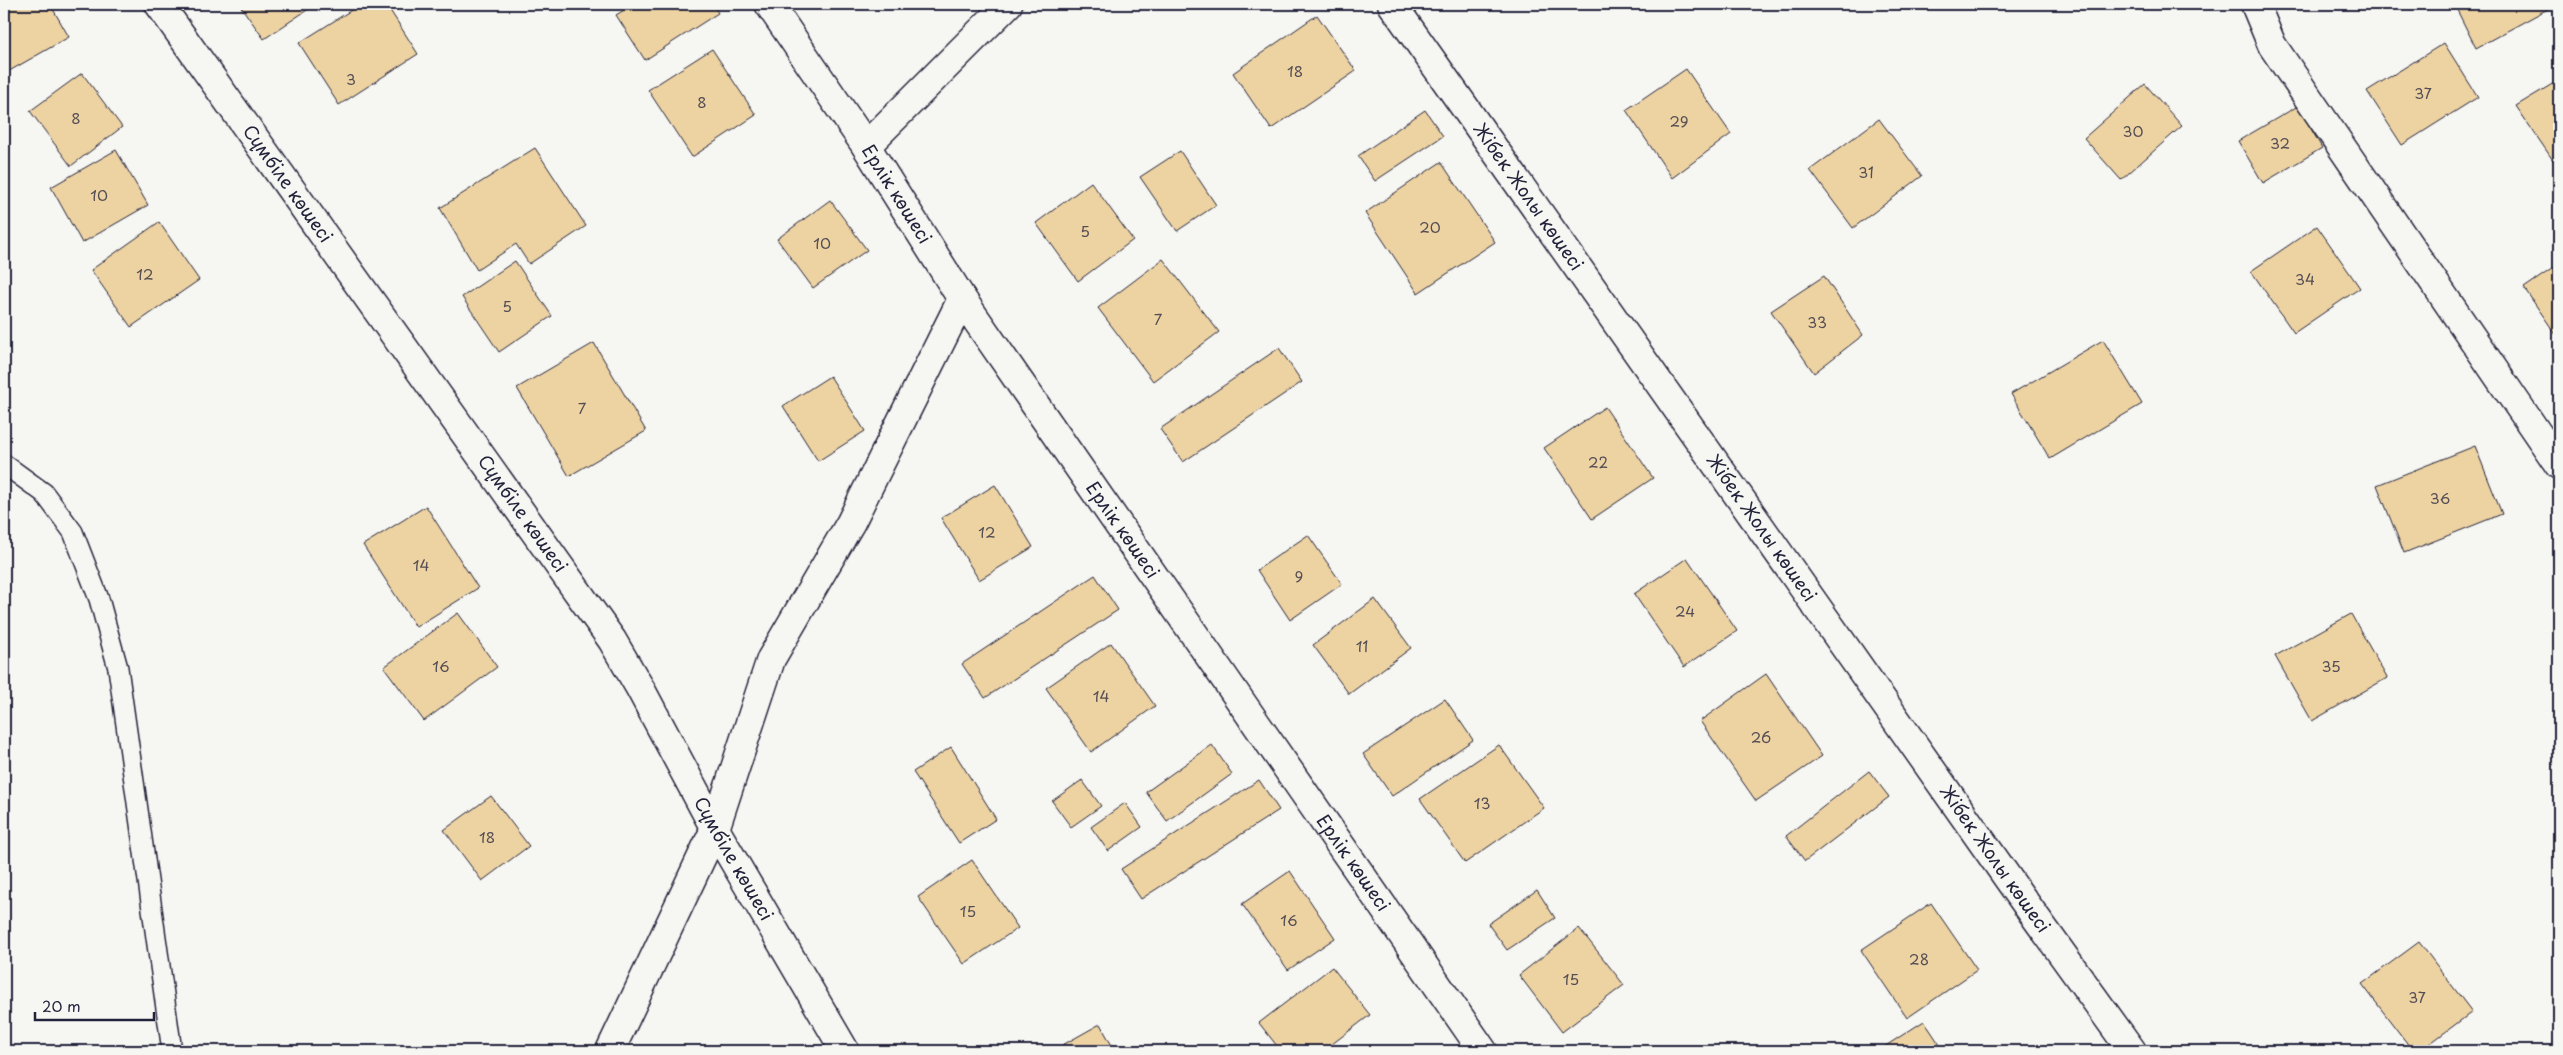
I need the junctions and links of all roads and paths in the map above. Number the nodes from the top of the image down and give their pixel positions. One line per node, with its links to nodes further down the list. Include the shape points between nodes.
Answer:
1 (159, 4): 10 (street, Сүмбіле көшесі, via 612,640)
2 (768, 4): 6 (street, Ерлік көшесі)
3 (1008, 4): 6 (street)
4 (1392, 4): 15 (street, Жібек Жолы көшесі)
5 (2255, 4): 9 (street, via 2272,45)
6 (866, 146): 7 (street, Ерлік көшесі)
7 (962, 299): 10 (street, via 851,522 771,659); 14 (street, Ерлік көшесі)
8 (4, 464): 11 (lane, via 44,493 73,532 99,600 118,668)
9 (2559, 465)
10 (715, 829): 12 (street); 13 (street, Сүмбіле көшесі)
11 (172, 1051)
12 (610, 1051)
13 (845, 1051)
14 (1483, 1051)
15 (2132, 1051)

